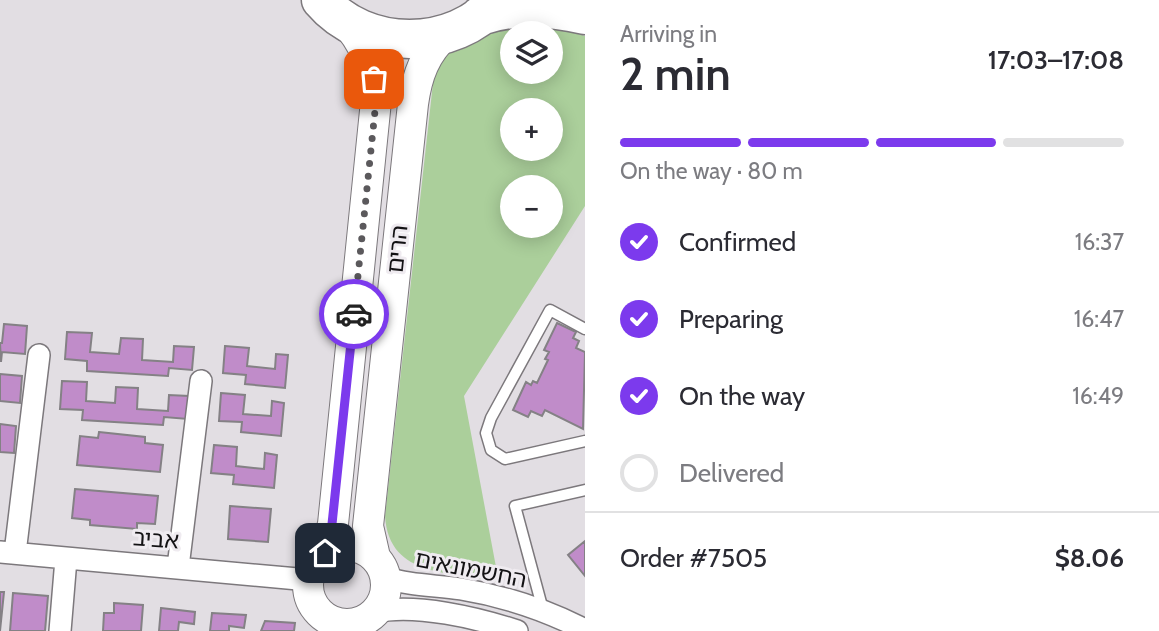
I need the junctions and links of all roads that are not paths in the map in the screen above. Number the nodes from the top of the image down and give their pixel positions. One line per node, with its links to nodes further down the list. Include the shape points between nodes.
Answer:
1 (330, 8): 3 (highway, via 355,26 390,38 409,39); 10 (street, הרים, via 354,32 368,58 376,101 334,510)
2 (585, 15): 3 (highway, via 520,8)
3 (475, 17): 13 (street, הרים, via 430,50 413,104 369,526)
4 (585, 329): 7 (lane, via 550,310 486,433 491,450 505,458)
5 (39, 355): 9 (street)
6 (201, 381): 12 (street)
7 (585, 441)
8 (585, 490): 15 (lane, via 515,506)
9 (8, 552): 11 (street, אביב)
10 (325, 553): 13 (street, via 347,546 362,549); 14 (street, via 315,563)
11 (66, 559): 12 (street, אביב); 18 (street)
12 (178, 567): 14 (street, אביב)
13 (380, 567): 15 (street, החשמונאים, via 404,583 486,594); 16 (street, via 383,600)
14 (315, 606): 16 (street, via 339,623)
15 (543, 611): 17 (street, החשמונאים)
16 (368, 620): 19 (street, via 400,610 451,615)
17 (585, 630)
18 (60, 631)
19 (517, 631)

